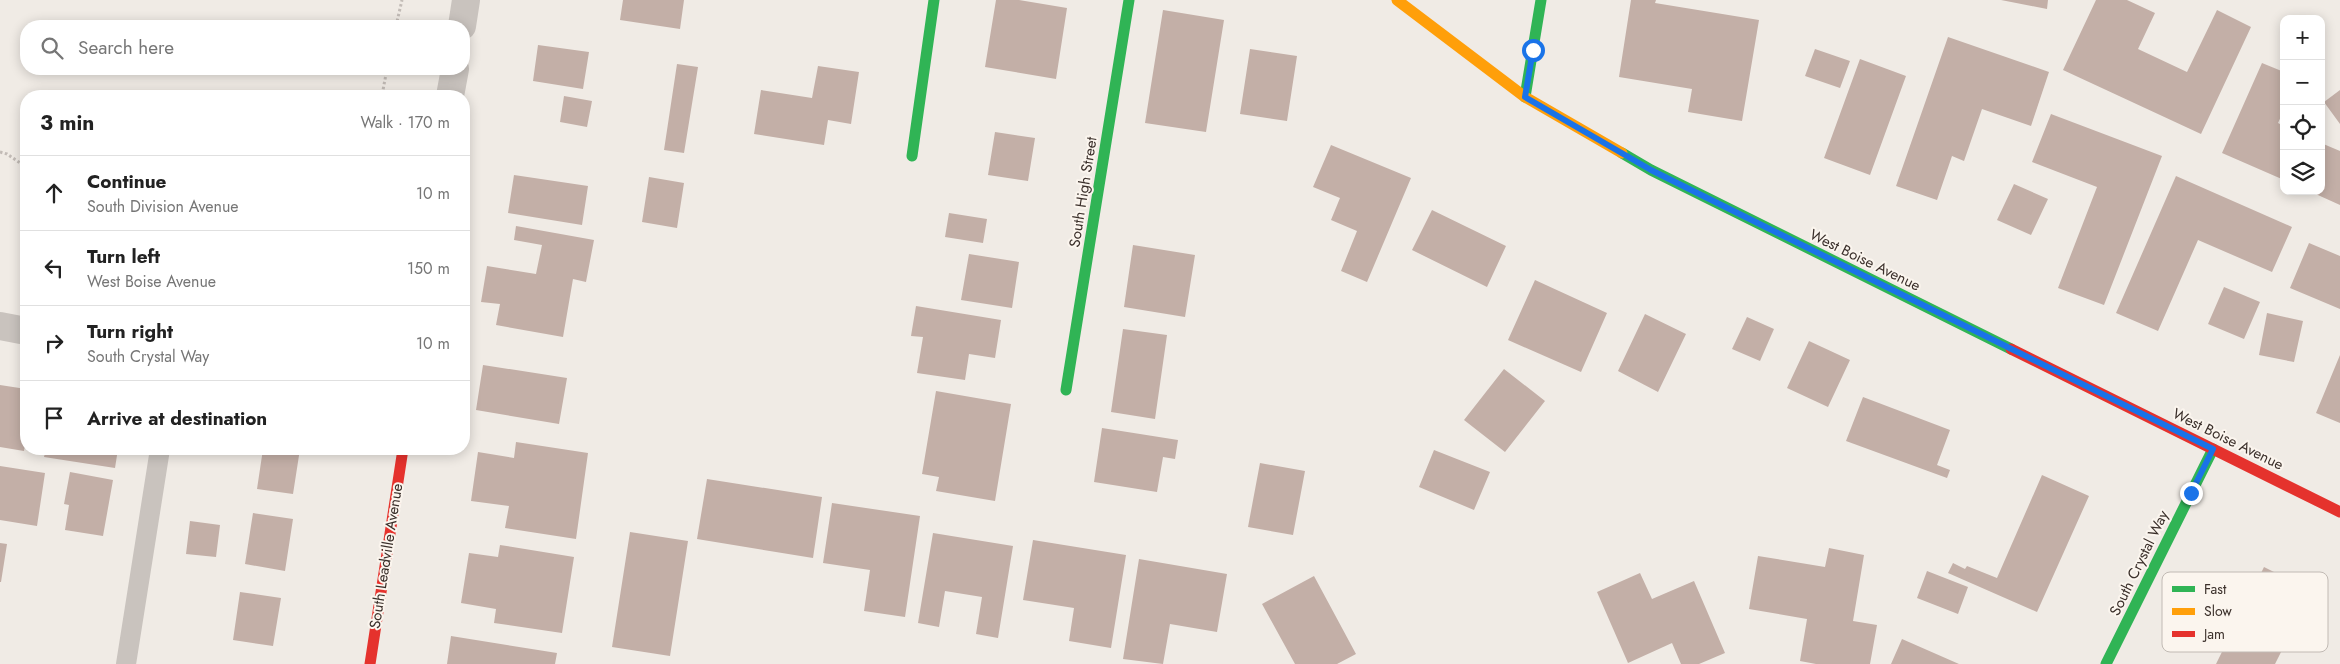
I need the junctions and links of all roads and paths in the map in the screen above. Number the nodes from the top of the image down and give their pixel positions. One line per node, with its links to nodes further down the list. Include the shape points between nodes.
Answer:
1 (402, 0): 7 (path)
2 (466, 0): 8 (street)
3 (934, 0): 15 (street)
4 (1129, 0): 19 (street, South High Street)
5 (1397, 0): 13 (street, West Boise Avenue)
6 (1541, 0): 13 (street)
7 (397, 20)
8 (463, 20)
9 (386, 75): 11 (path)
10 (454, 75): 12 (street)
11 (383, 90)
12 (451, 90)
13 (1525, 97): 20 (street, West Boise Avenue, via 1651,170)
14 (0, 152): 16 (path)
15 (912, 156)
16 (20, 163)
17 (0, 326): 18 (street)
18 (20, 330)
19 (1066, 390)
20 (2213, 449): 23 (street, West Boise Avenue); 26 (street, South Crystal Way)
21 (159, 455): 24 (lane)
22 (402, 455): 25 (street, South Leadville Avenue)
23 (2340, 512)
24 (126, 664)
25 (370, 664)
26 (2106, 664)

